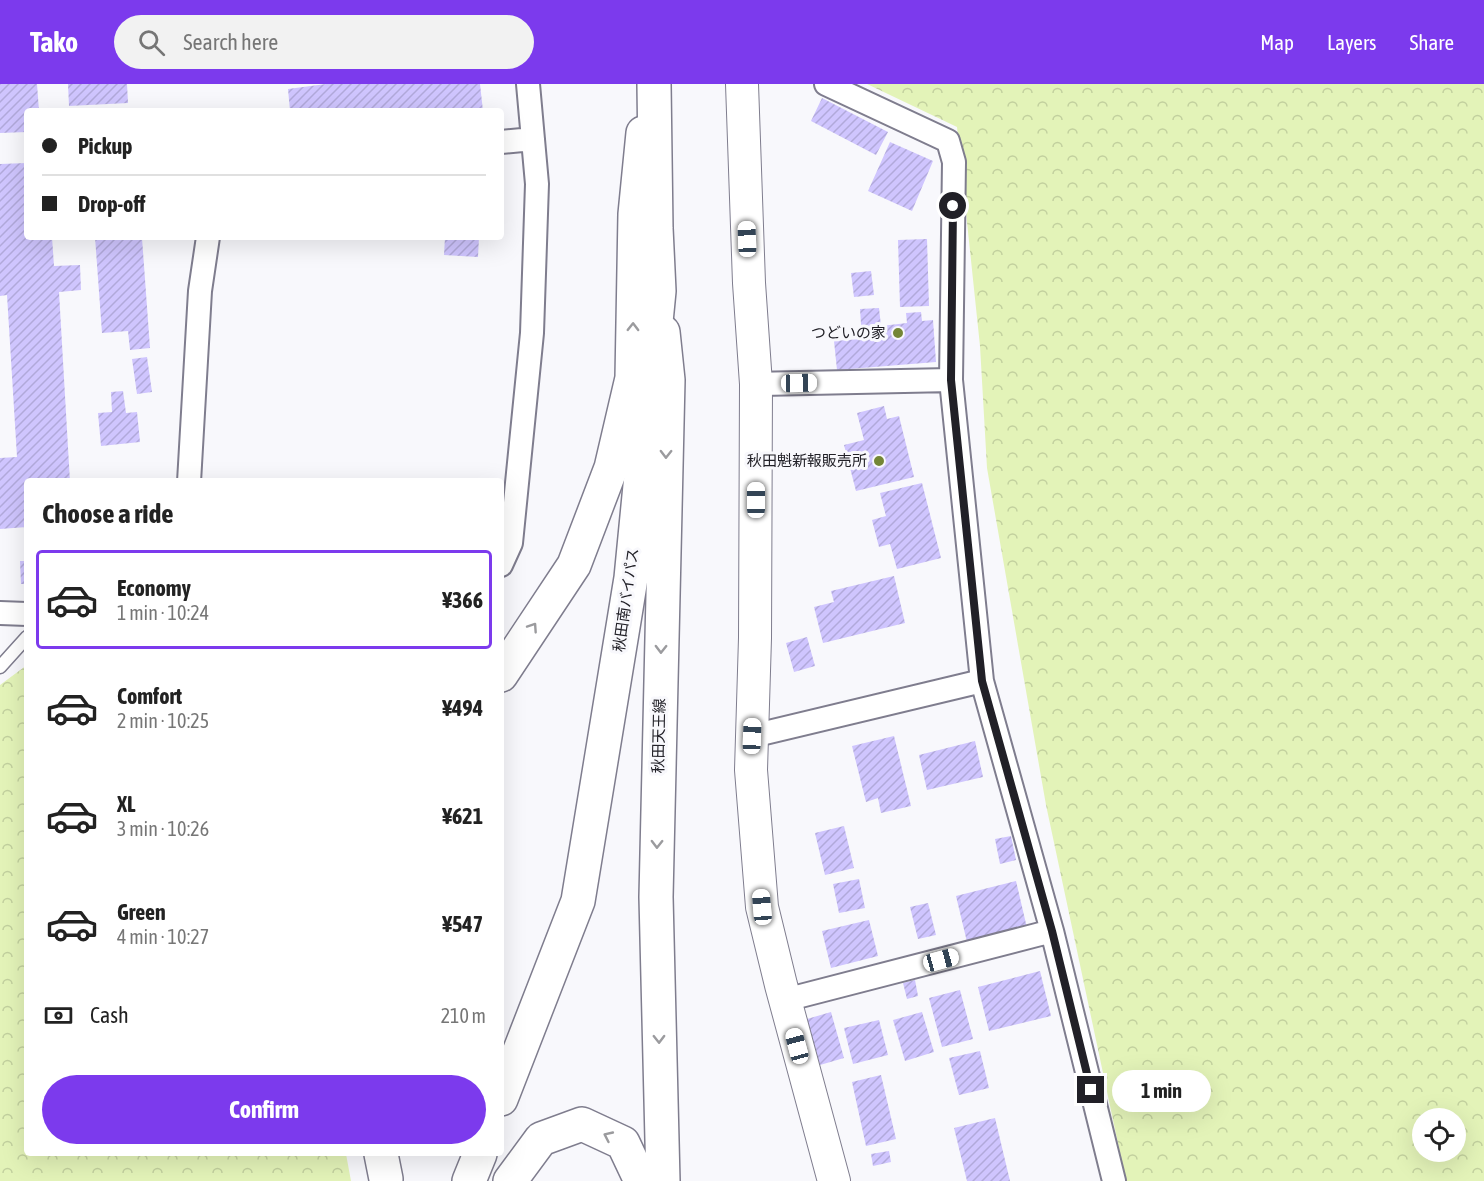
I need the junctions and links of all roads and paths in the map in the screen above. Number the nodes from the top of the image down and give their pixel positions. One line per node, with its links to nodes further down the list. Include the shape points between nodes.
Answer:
1 (528, 84): 6 (street)
2 (648, 84): 18 (main road, one-way to 2, via 574,565 611,468 632,378 635,214)
3 (654, 84): 9 (main road, 秋田南バイパス)
4 (742, 84): 11 (street)
5 (826, 84): 10 (street, via 948,141 954,162)
6 (533, 140): 7 (street); 13 (street, via 537,184 532,333 511,543)
7 (504, 142)
8 (207, 240): 12 (street)
9 (659, 291): 23 (main road, 秋田南バイパス, via 631,578 578,901); 28 (main road, 秋田天王線, one-way to 28, via 668,380 656,897)
10 (951, 380): 11 (street); 19 (street)
11 (756, 384): 20 (street)
12 (189, 478)
13 (504, 558)
14 (0, 613): 15 (street)
15 (24, 614)
16 (24, 640): 17 (lane)
17 (0, 667)
18 (504, 670)
19 (982, 681): 20 (street); 21 (street)
20 (752, 736): 22 (street, via 762,907)
21 (1052, 931): 22 (street); 30 (street)
22 (785, 1000): 29 (street)
23 (504, 1091)
24 (479, 1156): 25 (main road)
25 (469, 1181)
26 (510, 1181): 27 (main road, one-way to 26, via 623,1143 582,1124 541,1139)
27 (641, 1181)
28 (663, 1181)
29 (834, 1181)
30 (1114, 1181)

